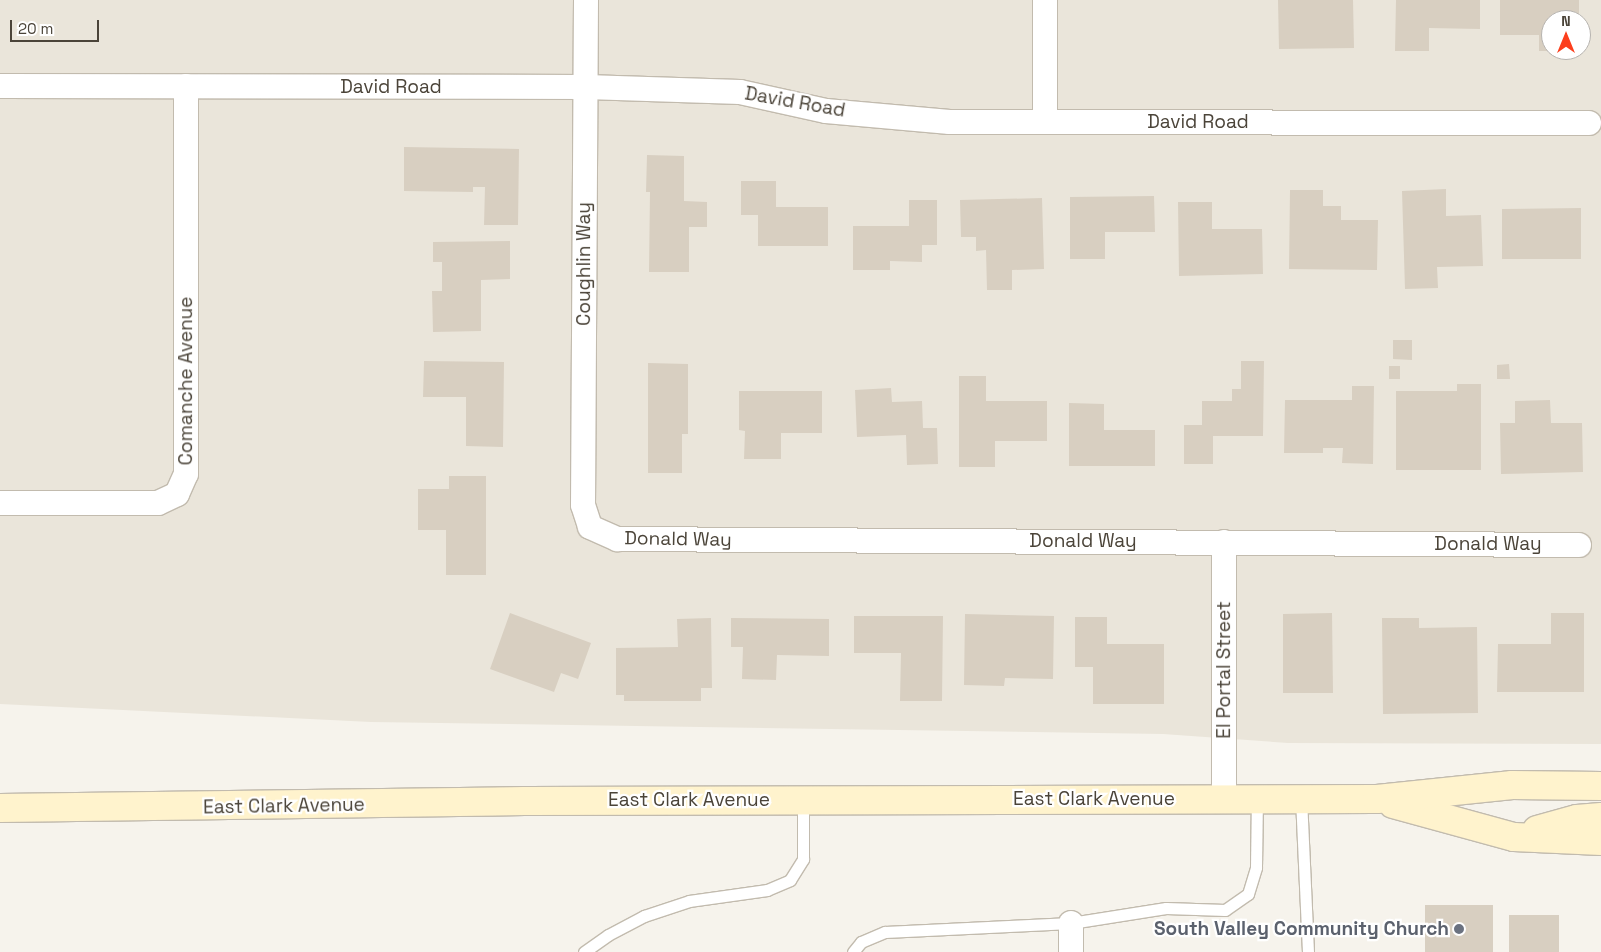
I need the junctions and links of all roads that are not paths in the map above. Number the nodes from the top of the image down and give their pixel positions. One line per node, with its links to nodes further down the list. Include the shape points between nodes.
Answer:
1 (586, 0): 5 (street, Coughlin Way)
2 (1045, 0): 6 (street)
3 (0, 86): 4 (street, David Road)
4 (186, 86): 5 (street, David Road); 8 (street, Comanche Avenue, via 186,474 178,494 158,503)
5 (586, 87): 6 (street, David Road, via 740,92 826,110 950,122); 9 (street, Coughlin Way, via 582,505)
6 (1046, 121): 7 (street, David Road)
7 (1589, 123)
8 (0, 503)
9 (590, 527): 10 (street, Donald Way, via 617,539)
10 (1224, 542): 11 (street, Donald Way); 13 (street, El Portal Street)
11 (1579, 545)
12 (1601, 786): 16 (main road, East Clark Avenue, via 1512,785)
13 (1224, 797): 14 (main road, East Clark Avenue); 17 (main road, East Clark Avenue)
14 (1257, 798): 15 (main road, East Clark Avenue); 22 (lane, via 1256,867 1248,894 1225,910 1166,908)
15 (1301, 798): 16 (main road, East Clark Avenue); 26 (lane)
16 (1377, 799): 20 (main road, East Clark Avenue)
17 (803, 800): 18 (main road, East Clark Avenue); 23 (lane, via 803,859 790,880 767,890 689,901 644,916)
18 (0, 808)
19 (1601, 818): 20 (main road, via 1577,819)
20 (1514, 837): 21 (main road, East Clark Avenue)
21 (1601, 841)
22 (1071, 923): 24 (lane, via 885,932 861,942); 25 (street)
23 (584, 952)
24 (853, 952)
25 (1071, 952)
26 (1308, 952)

